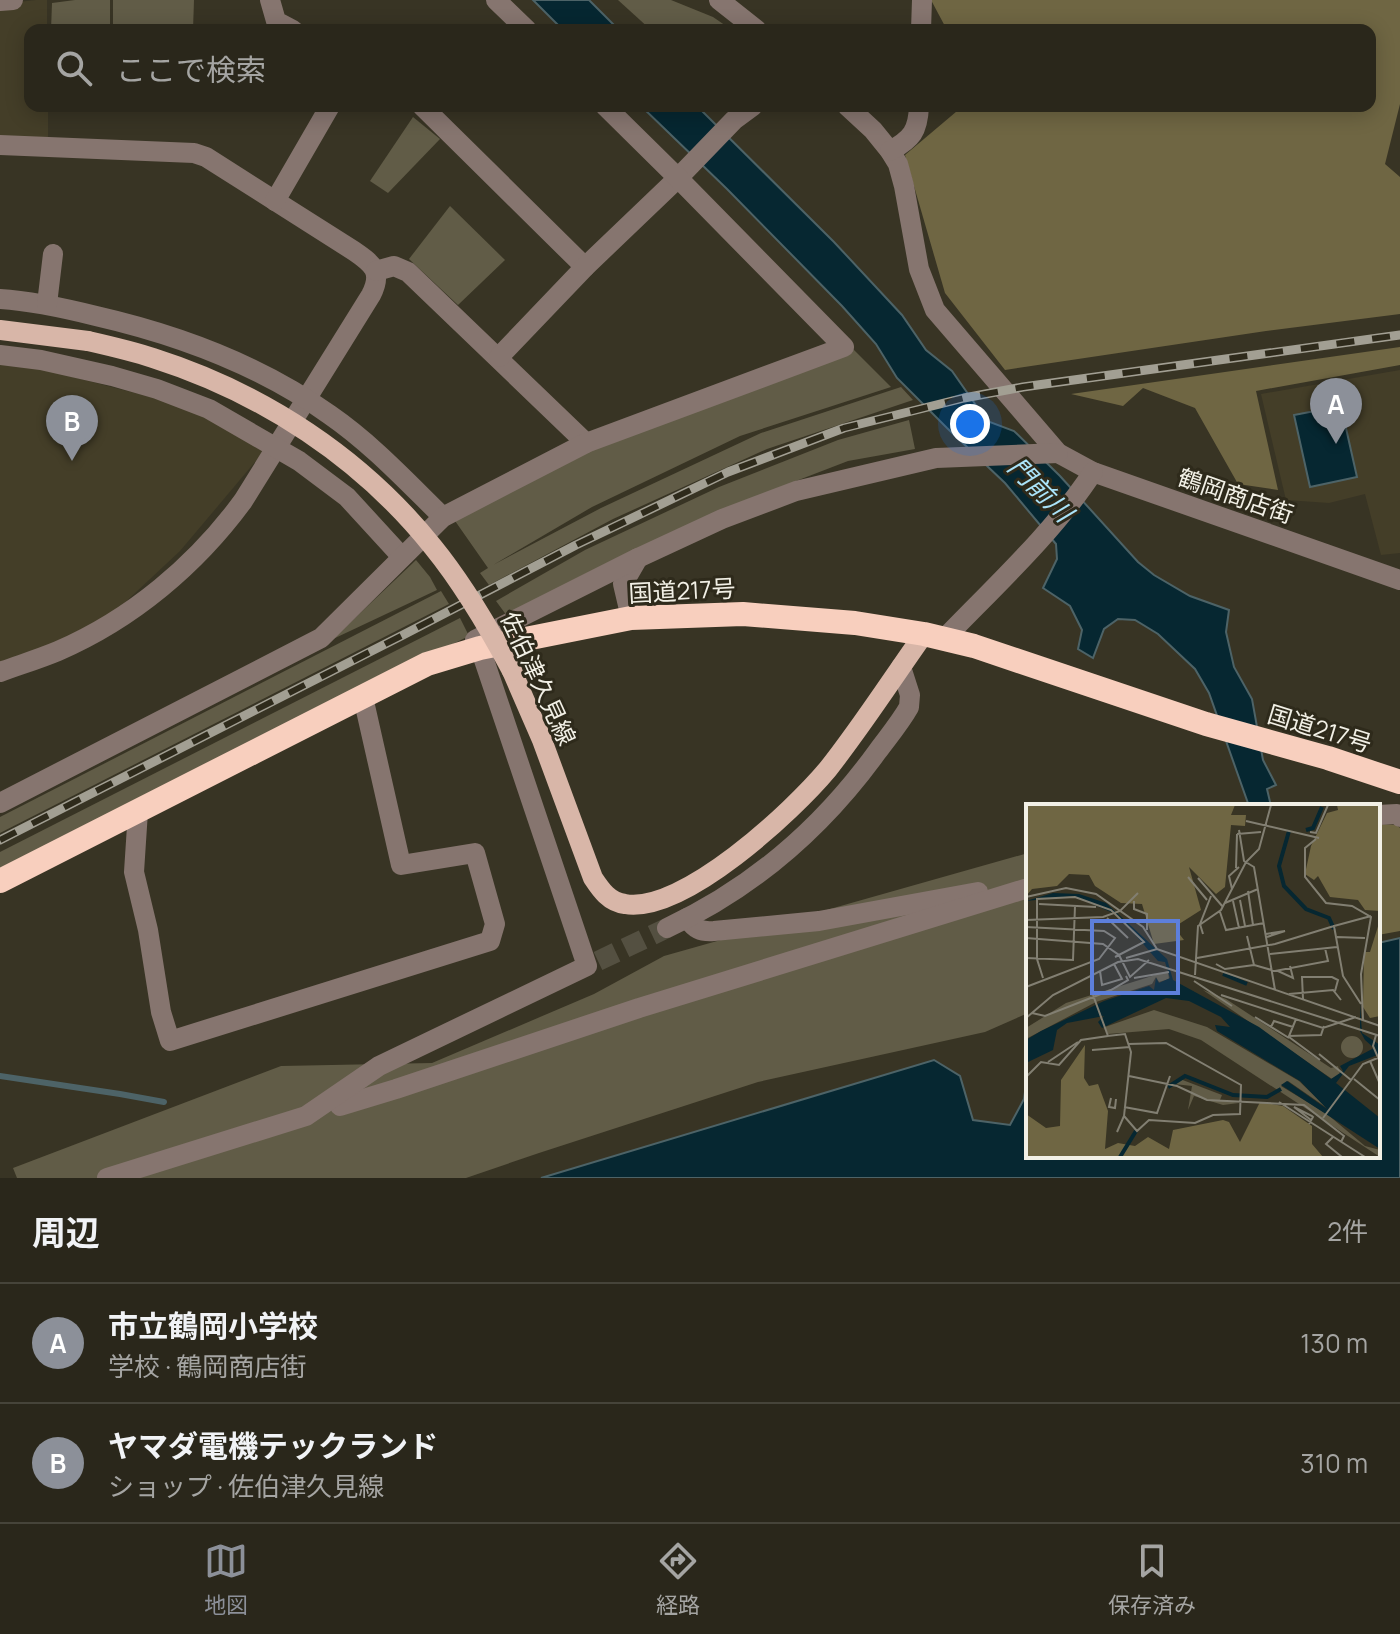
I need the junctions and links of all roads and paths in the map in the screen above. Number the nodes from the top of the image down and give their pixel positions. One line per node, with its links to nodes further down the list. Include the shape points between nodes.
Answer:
1 (13, 0): 6 (street)
2 (270, 0): 7 (street)
3 (496, 0): 8 (street)
4 (720, 0): 9 (street)
5 (922, 0): 10 (street)
6 (0, 1)
7 (279, 24)
8 (521, 24)
9 (750, 24)
10 (921, 24)
11 (327, 112): 20 (street)
12 (428, 112): 22 (street)
13 (611, 112): 19 (street)
14 (745, 112): 19 (street)
15 (854, 112): 18 (street)
16 (919, 112): 18 (street, via 914,132)
17 (0, 145): 20 (street, via 194,153)
18 (890, 151): 32 (street, via 904,186 919,269 935,310)
19 (678, 178): 22 (street); 30 (street, via 844,347)
20 (275, 201): 23 (street)
21 (53, 254): 25 (street)
22 (585, 267): 28 (street)
23 (376, 271): 28 (street, via 394,266 408,272); 29 (street, via 375,288)
24 (0, 299): 25 (street)
25 (47, 304): 29 (street, via 176,337)
26 (0, 330): 42 (main road, 佐伯津久見線, bridge, via 88,341 218,383 279,413 340,455 395,503 477,609 542,740 593,878 611,899 626,905 662,900 681,891 747,847 826,771)
27 (0, 355): 31 (street, via 157,389 209,409)
28 (499, 357): 30 (street)
29 (307, 399): 31 (street); 34 (street, via 380,455)
30 (586, 443): 34 (street)
31 (276, 448): 35 (street, via 347,497); 43 (street, via 225,525 157,592 60,650)
32 (1049, 453): 33 (street, 鶴岡商店街); 36 (street, via 936,458 796,491)
33 (1088, 480): 37 (street, 鶴岡商店街); 39 (street, via 1043,535)
34 (443, 517): 35 (street)
35 (402, 557): 46 (street, via 321,638)
36 (638, 558): 38 (street, via 623,584); 41 (street)
37 (1400, 580)
38 (631, 618): 39 (highway, 国道217号, via 743,614 855,623); 40 (highway, 国道217号)
39 (934, 637): 42 (main road, 佐伯津久見線); 45 (highway, 国道217号)
40 (480, 648): 41 (highway, 国道217号); 56 (street, via 592,963 379,1066 306,1116)
41 (427, 664): 44 (highway, 国道217号)
42 (901, 667): 53 (street, via 909,707 837,804 756,876)
43 (0, 672)
44 (363, 697): 47 (highway, 国道217号); 47 (street, via 401,865 475,853 495,924 490,941 170,1041 134,872)
45 (1400, 782)
46 (0, 803)
47 (138, 811): 50 (highway, 国道217号)
48 (1380, 815): 49 (street)
49 (1400, 817)
50 (0, 881)
51 (1026, 886): 53 (street, via 804,922 702,932)
52 (1026, 887): 55 (street)
53 (687, 918): 54 (street)
54 (667, 928)
55 (340, 1106)
56 (107, 1178)

